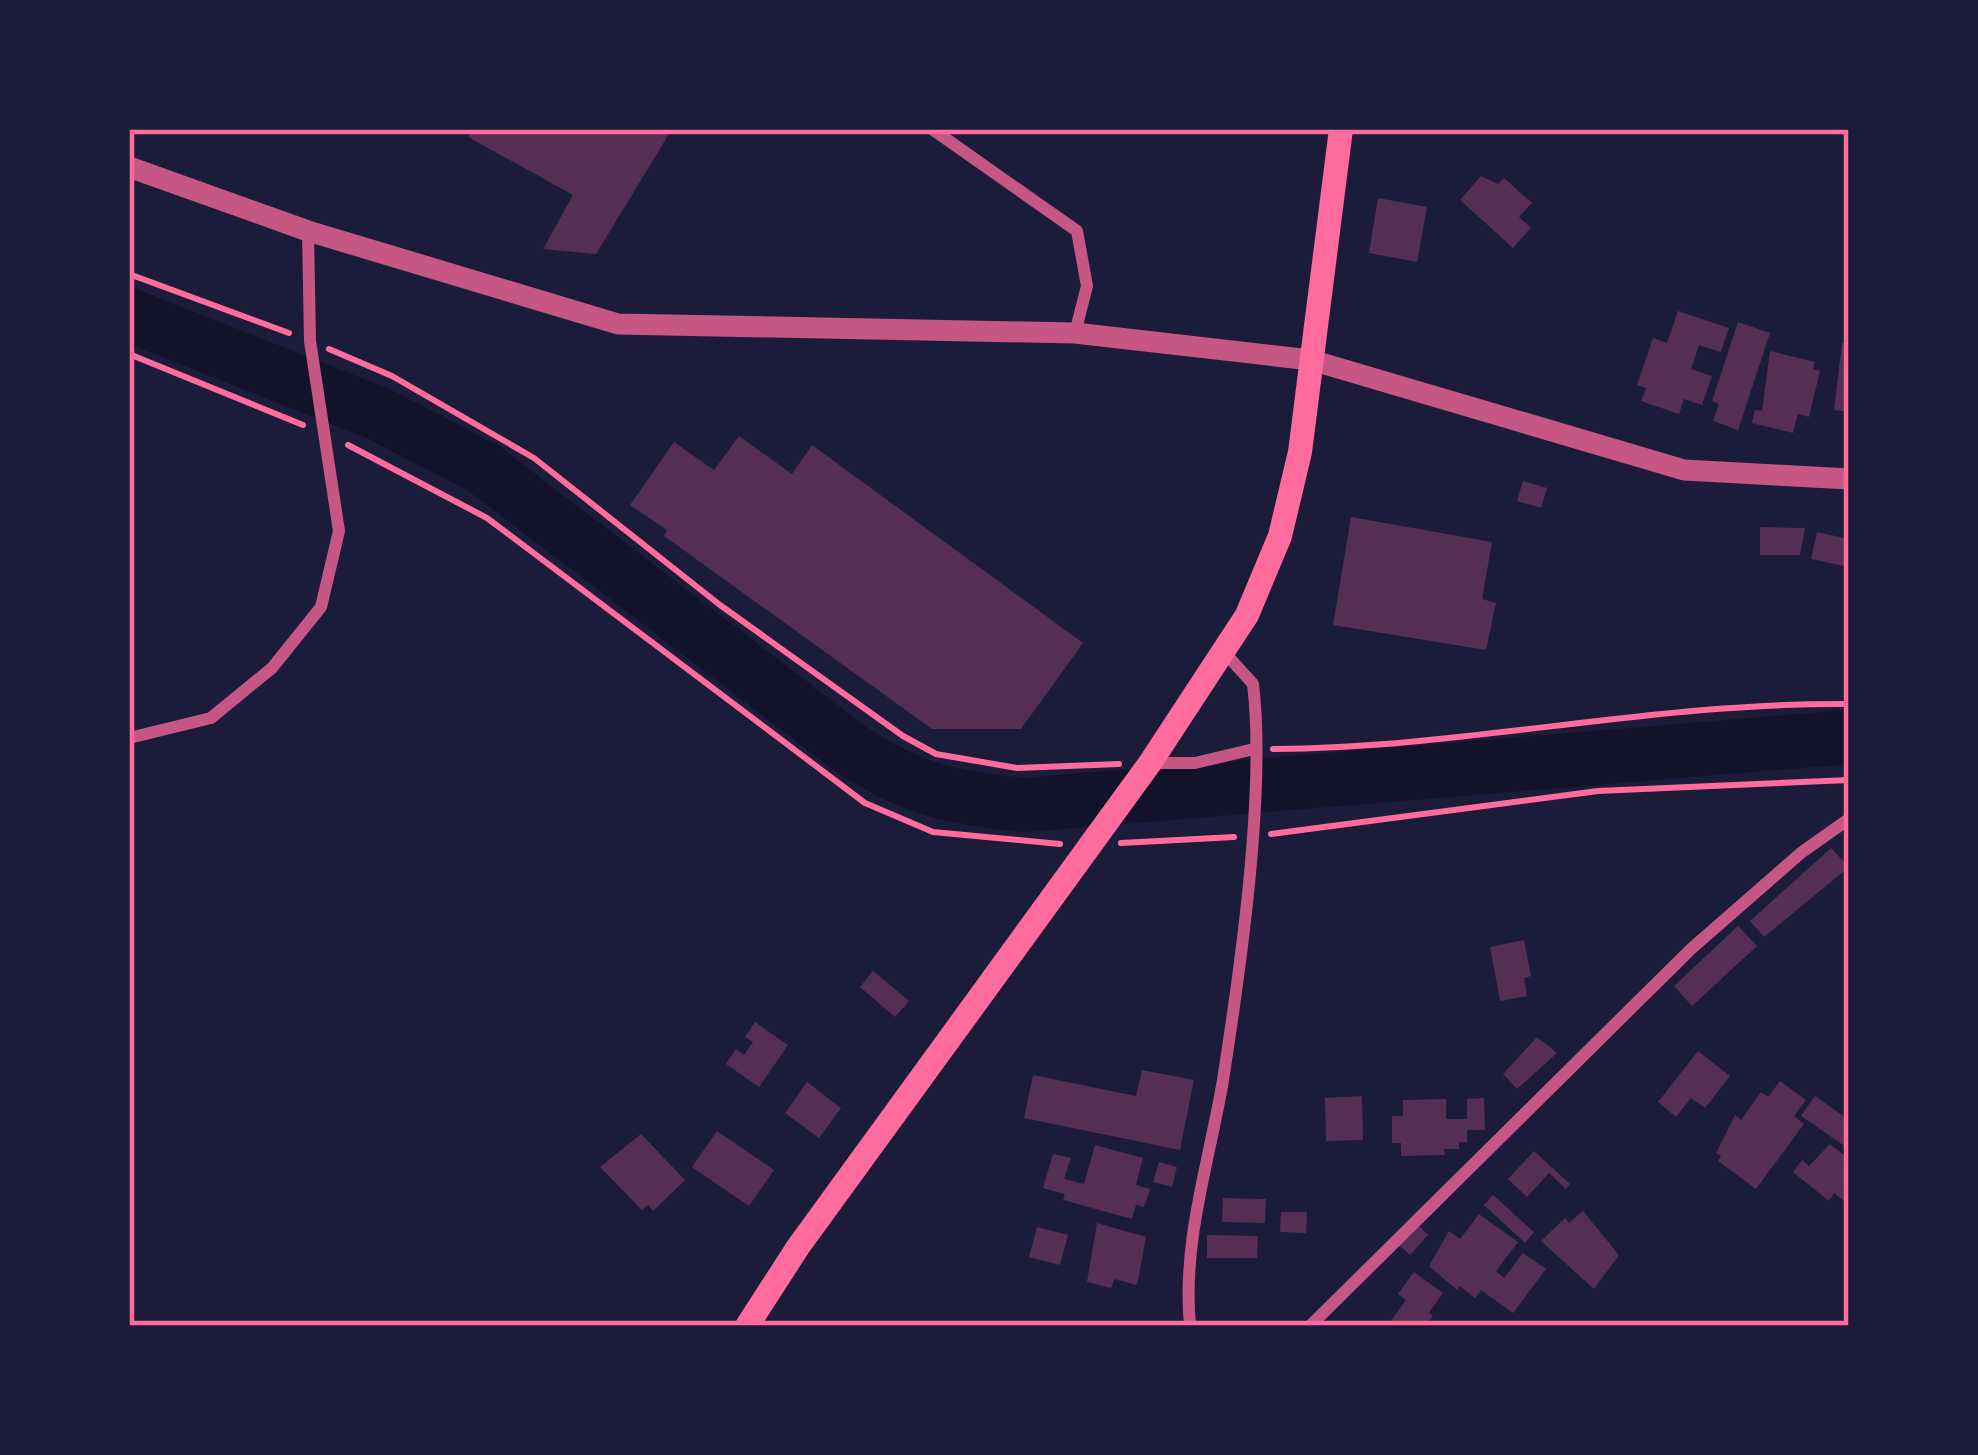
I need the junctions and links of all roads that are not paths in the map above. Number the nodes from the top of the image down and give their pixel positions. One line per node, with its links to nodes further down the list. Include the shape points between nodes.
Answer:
1 (932, 129): 5 (street, via 1077,231 1088,286)
2 (1341, 129): 6 (main road)
3 (129, 166): 4 (street)
4 (308, 231): 5 (street, via 618,324); 9 (street, via 310,341 339,531 321,607 272,668 211,718)
5 (1075, 333): 6 (street)
6 (1311, 360): 7 (street, via 1684,470); 8 (main road, via 1280,536)
7 (1849, 479)
8 (1226, 654): 10 (street, via 1253,684); 11 (main road)
9 (129, 738)
10 (1254, 749): 11 (street, via 1195,763); 14 (street, via 1222,1083 1194,1212)
11 (1150, 763): 13 (main road)
12 (1849, 819): 15 (street, via 1691,949)
13 (747, 1326)
14 (1190, 1326)
15 (1310, 1326)

